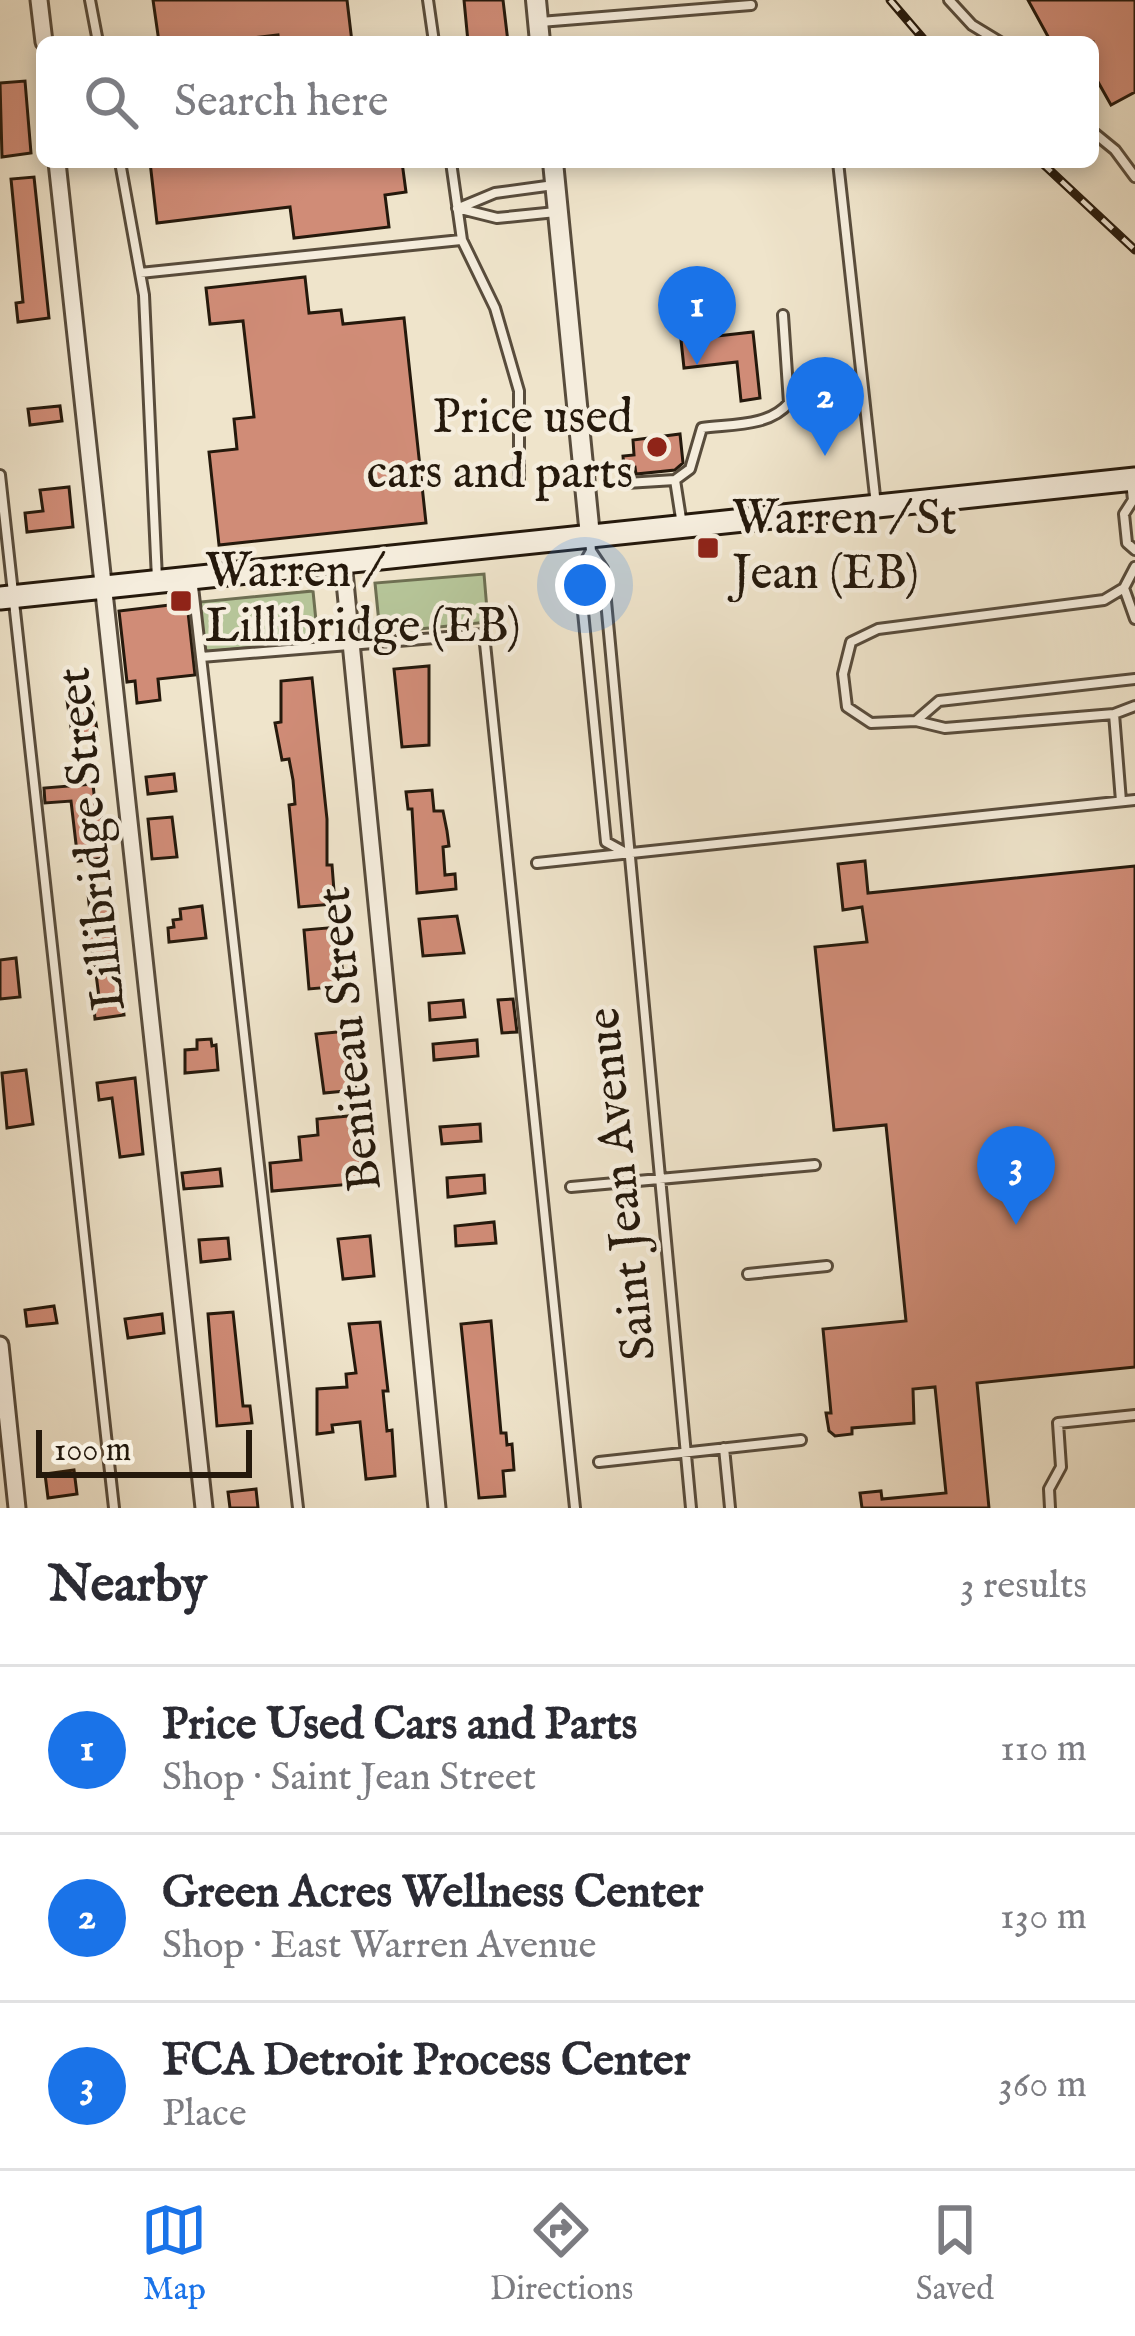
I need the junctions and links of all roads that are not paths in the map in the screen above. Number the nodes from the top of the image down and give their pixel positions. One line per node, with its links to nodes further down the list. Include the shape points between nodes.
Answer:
1 (39, 0): 8 (street)
2 (90, 0): 9 (lane)
3 (428, 0): 10 (lane)
4 (536, 0): 7 (street)
5 (949, 0): 11 (lane)
6 (752, 5): 7 (lane)
7 (539, 32)
8 (43, 36)
9 (97, 36)
10 (433, 36)
11 (991, 36)
12 (1099, 137): 18 (lane)
13 (58, 168): 38 (street, Lillibridge Street)
14 (121, 168): 23 (lane)
15 (452, 168): 20 (lane)
16 (554, 168): 19 (street)
17 (839, 168): 30 (lane)
18 (1135, 178)
19 (555, 185): 20 (lane, via 495,193); 21 (street)
20 (458, 208): 21 (lane, via 497,218); 22 (lane)
21 (558, 212): 32 (street)
22 (462, 240): 23 (lane); 28 (lane, via 495,308 519,391)
23 (140, 272): 37 (lane)
24 (782, 315): 26 (lane, via 789,403 764,420 702,428 690,469)
25 (0, 475): 40 (lane)
26 (675, 480): 27 (lane); 31 (lane)
27 (626, 482)
28 (519, 483)
29 (1133, 490): 30 (main road); 33 (lane, via 1124,514)
30 (876, 506): 31 (main road)
31 (682, 526): 32 (main road)
32 (591, 543): 34 (main road); 50 (lane, Saint Jean Avenue, via 603,569); 50 (lane, Saint Jean Avenue, via 579,572 606,842)
33 (1135, 550)
34 (343, 562): 36 (main road); 42 (street, Beniteau Street)
35 (1135, 567): 39 (lane)
36 (192, 577): 37 (main road); 43 (lane)
37 (158, 580): 38 (main road)
38 (105, 586): 40 (main road); 65 (street, Lillibridge Street)
39 (1124, 589): 41 (lane); 47 (lane, via 1088,603 878,629 851,642 843,674 848,707 871,723)
40 (6, 597): 64 (lane)
41 (1135, 619)
42 (350, 643): 43 (lane); 67 (street, Beniteau Street); 68 (lane, via 484,634)
43 (201, 657): 66 (lane)
44 (1135, 680): 47 (lane, via 939,701)
45 (1135, 706): 46 (lane)
46 (1114, 714): 47 (lane, via 945,728); 49 (lane)
47 (916, 721)
48 (1135, 800): 49 (lane)
49 (1121, 801): 50 (lane)
50 (627, 853): 51 (lane); 53 (lane, Saint Jean Avenue)
51 (537, 863)
52 (815, 1165): 53 (lane)
53 (659, 1179): 54 (lane); 61 (lane, Saint Jean Avenue)
54 (571, 1187)
55 (827, 1266): 56 (lane)
56 (748, 1274)
57 (0, 1346): 63 (street)
58 (1135, 1415): 71 (lane, via 1058,1423 1061,1467 1048,1490)
59 (801, 1440): 60 (lane)
60 (724, 1448): 61 (lane); 70 (lane)
61 (686, 1452): 62 (lane); 69 (lane, Saint Jean Avenue)
62 (599, 1462)
63 (17, 1508)
64 (114, 1508)
65 (204, 1508)
66 (298, 1508)
67 (437, 1508)
68 (575, 1508)
69 (691, 1508)
70 (730, 1508)
71 (1051, 1508)

